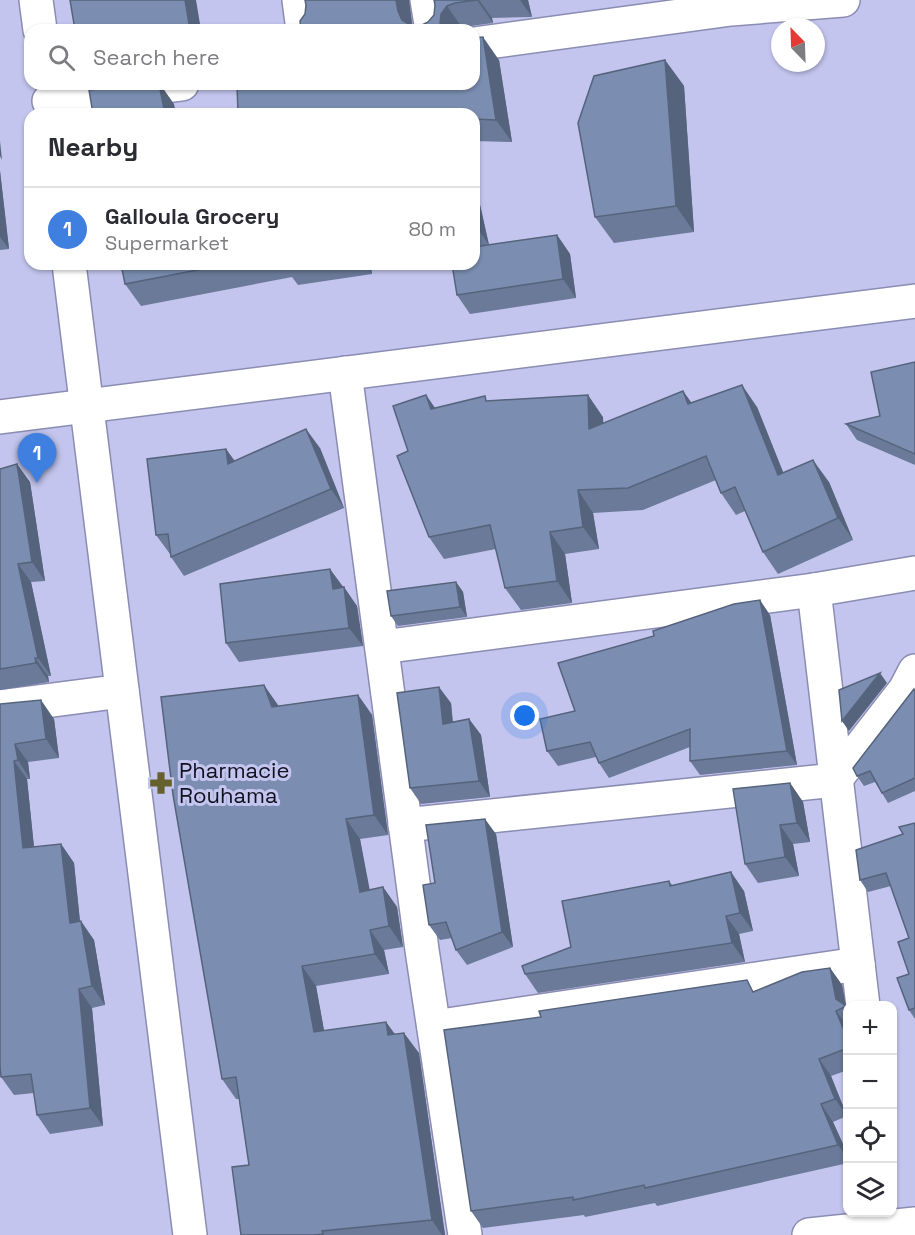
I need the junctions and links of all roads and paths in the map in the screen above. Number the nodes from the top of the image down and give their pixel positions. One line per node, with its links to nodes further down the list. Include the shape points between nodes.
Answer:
1 (36, 0): 6 (street)
2 (299, 0): 7 (street)
3 (427, 0): 8 (street)
4 (843, 0): 5 (street)
5 (731, 4): 9 (street)
6 (39, 24)
7 (302, 24)
8 (431, 24)
9 (480, 43)
10 (132, 90): 11 (street)
11 (48, 100)
12 (70, 270): 15 (street)
13 (915, 301): 14 (street)
14 (345, 373): 15 (street); 19 (street)
15 (87, 406): 16 (street); 21 (street)
16 (0, 417)
17 (915, 573): 18 (street)
18 (814, 590): 19 (street); 23 (street)
19 (382, 647): 24 (street)
20 (915, 671): 23 (street, via 905,690)
21 (122, 691): 22 (street); 29 (street)
22 (0, 707)
23 (835, 780): 24 (street); 25 (street)
24 (405, 825): 27 (street)
25 (858, 964): 26 (street); 27 (street)
26 (863, 1001)
27 (434, 1027): 30 (street)
28 (898, 1221): 31 (street)
29 (190, 1235)
30 (465, 1235)
31 (809, 1235)

